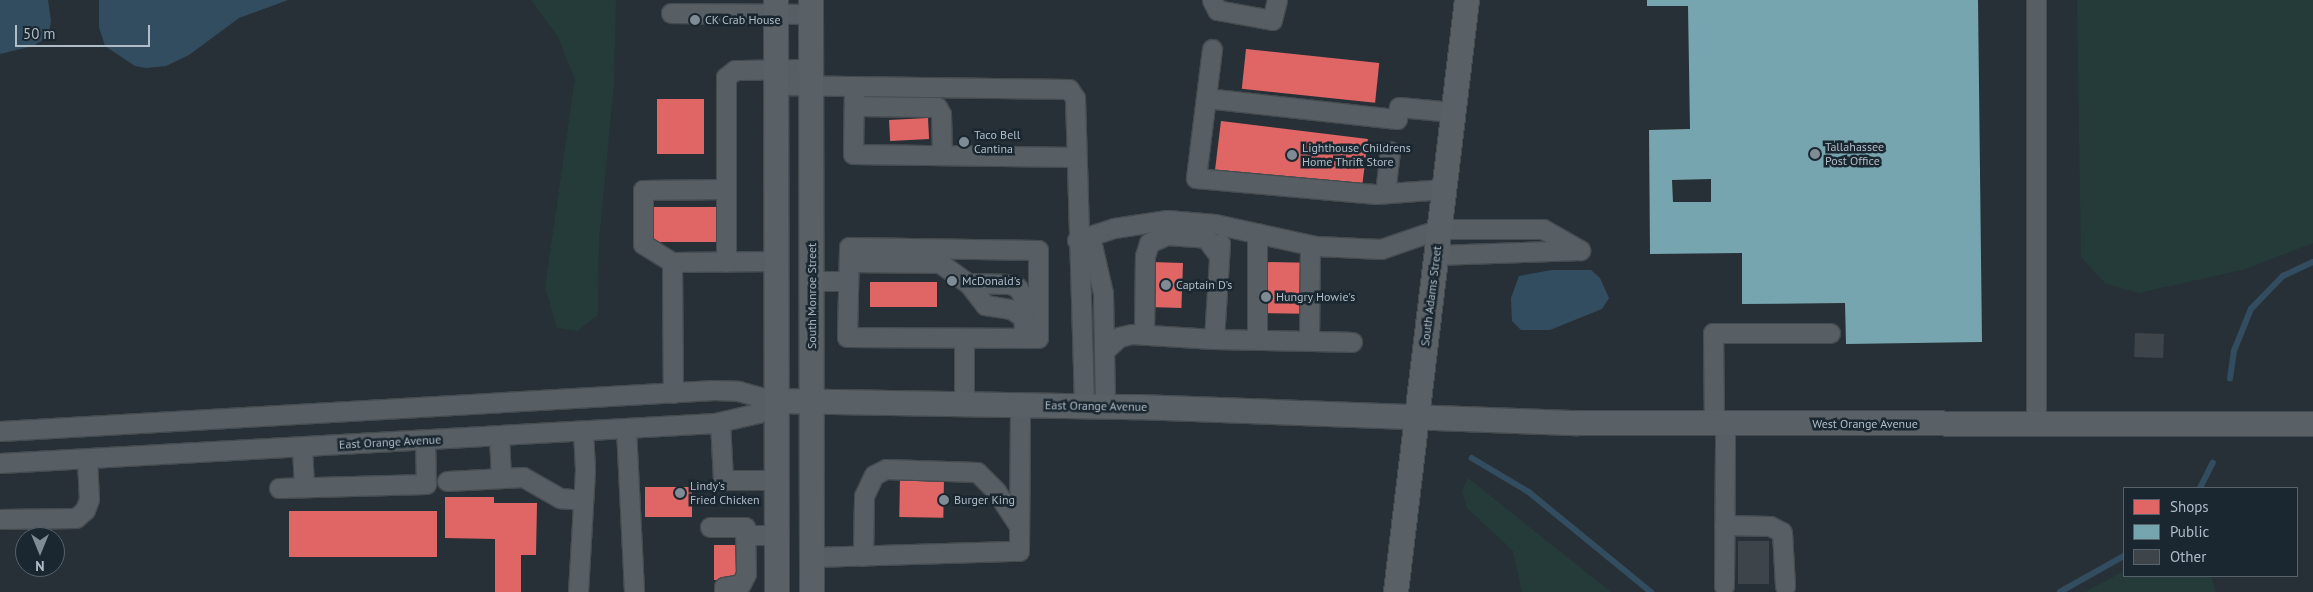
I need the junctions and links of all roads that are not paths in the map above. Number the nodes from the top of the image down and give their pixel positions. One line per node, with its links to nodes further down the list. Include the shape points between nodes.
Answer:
1 (1212, 0): 2 (street, via 1217,10 1272,20)
2 (1277, 0)
3 (1467, 0): 14 (main road, South Adams Street)
4 (2036, 0): 52 (street)
5 (776, 7): 6 (street); 7 (street); 9 (main road)
6 (811, 7): 10 (main road, South Monroe Street)
7 (671, 13)
8 (1212, 49): 12 (street)
9 (776, 77): 10 (street); 18 (street, via 735,70 726,77); 29 (main road)
10 (811, 77): 11 (street); 32 (main road, South Monroe Street)
11 (854, 86): 13 (street); 17 (street, via 1069,89 1075,98)
12 (1206, 98): 14 (street, via 1397,119 1399,106); 20 (street, via 1196,178)
13 (854, 106): 16 (street, via 938,107); 16 (street, via 853,154)
14 (1453, 112): 19 (main road, South Adams Street)
15 (1390, 151): 20 (street)
16 (942, 156): 17 (street)
17 (1076, 157): 24 (street)
18 (726, 189): 30 (street, via 643,190 643,244); 31 (street)
19 (1444, 189): 20 (street); 22 (main road, South Adams Street)
20 (1385, 193)
21 (1221, 225): 23 (street); 24 (street, via 1146,222); 28 (street)
22 (1439, 229): 25 (street, via 1381,249); 27 (main road, South Adams Street); 27 (street, via 1543,229 1580,250)
23 (1257, 233): 25 (street); 39 (street)
24 (1084, 238): 42 (street, via 1103,293); 48 (street)
25 (1310, 245): 40 (street)
26 (849, 255): 33 (street); 37 (street, via 940,263 968,283 1009,284 1023,296 1023,317); 37 (street, via 1038,250)
27 (1436, 255): 49 (main road, South Adams Street)
28 (1219, 256): 35 (street, via 1206,238 1167,235 1150,243 1145,256); 38 (street)
29 (776, 261): 31 (street); 44 (main road)
30 (672, 262): 31 (street); 43 (street)
31 (726, 262)
32 (812, 281): 33 (street); 45 (main road, South Monroe Street)
33 (848, 281): 36 (street, via 847,337)
34 (1830, 333): 51 (street, via 1713,333)
35 (1144, 335): 38 (street); 42 (street, via 1119,337)
36 (964, 338): 37 (street); 46 (street)
37 (1031, 338)
38 (1214, 340): 39 (street)
39 (1257, 340): 40 (street)
40 (1309, 341): 41 (street)
41 (1352, 342)
42 (1104, 351): 48 (street)
43 (674, 393): 44 (street, East Orange Avenue, via 738,391); 55 (street, East Orange Avenue)
44 (776, 401): 45 (main road, East Orange Avenue); 50 (street, East Orange Avenue, via 758,413); 63 (main road)
45 (812, 402): 46 (main road, East Orange Avenue); 75 (main road, South Monroe Street)
46 (964, 403): 47 (main road, East Orange Avenue)
47 (1020, 404): 48 (main road, East Orange Avenue); 70 (street)
48 (1095, 406): 49 (main road, East Orange Avenue)
49 (1417, 419): 51 (main road, West Orange Avenue); 83 (main road, South Adams Street)
50 (720, 422): 54 (street, East Orange Avenue); 63 (street, via 723,480)
51 (1719, 424): 52 (main road, West Orange Avenue); 69 (street)
52 (2036, 424): 53 (main road, West Orange Avenue)
53 (2313, 424)
54 (626, 428): 56 (street, East Orange Avenue); 79 (street)
55 (0, 431)
56 (583, 431): 57 (street, East Orange Avenue); 67 (street)
57 (499, 436): 58 (street, East Orange Avenue); 62 (street)
58 (425, 440): 59 (street, East Orange Avenue); 65 (street, via 426,484)
59 (302, 447): 60 (street, East Orange Avenue); 65 (street)
60 (87, 460): 61 (street, East Orange Avenue); 68 (street, via 89,499 85,510 76,518)
61 (0, 463)
62 (501, 478): 64 (street); 67 (street, via 522,477 560,498)
63 (776, 480): 73 (main road)
64 (447, 481)
65 (304, 487): 66 (street)
66 (279, 488)
67 (583, 500): 78 (street)
68 (0, 519)
69 (1724, 525): 76 (street); 77 (street, via 1770,526 1782,532)
70 (1019, 526): 74 (street, via 1019,552); 74 (street, via 988,481 977,472 886,469 874,475 864,496)
71 (710, 527): 72 (street, via 745,527)
72 (745, 535): 73 (street); 80 (street, via 746,574 741,584 724,587)
73 (776, 535): 81 (main road)
74 (863, 556): 75 (street)
75 (812, 557): 82 (main road, South Monroe Street)
76 (1724, 586)
77 (1785, 586)
78 (578, 592)
79 (634, 592)
80 (724, 592)
81 (777, 592)
82 (812, 592)
83 (1396, 592)

